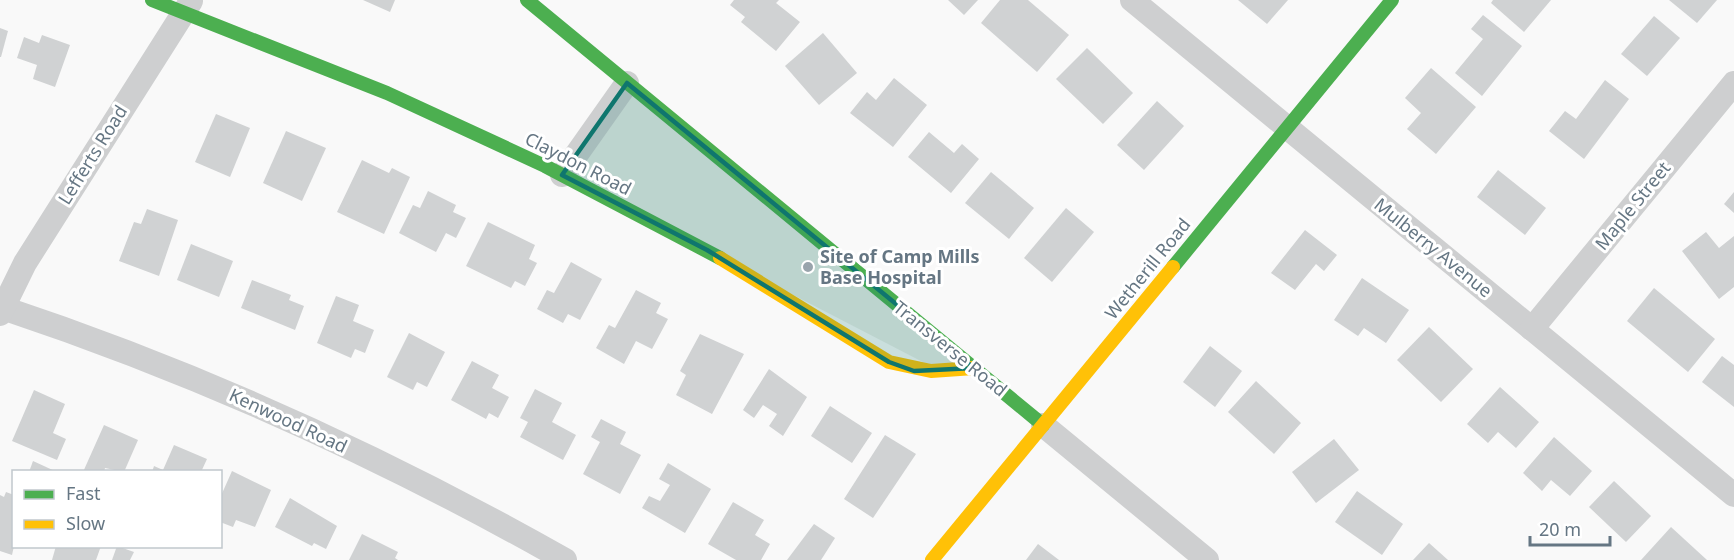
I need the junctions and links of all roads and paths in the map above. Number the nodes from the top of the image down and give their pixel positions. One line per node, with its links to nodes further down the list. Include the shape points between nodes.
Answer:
1 (152, 0): 5 (street, Claydon Road)
2 (526, 0): 6 (street, Transverse Road)
3 (1132, 0): 8 (street, Mulberry Avenue)
4 (1392, 0): 8 (street, Wetherill Road)
5 (187, 5): 9 (street, Claydon Road); 10 (street, Lefferts Road, via 25,263)
6 (627, 83): 9 (street); 12 (street, Transverse Road)
7 (1734, 83): 11 (street, Maple Street)
8 (1287, 128): 11 (street, Mulberry Avenue); 13 (street, Wetherill Road)
9 (562, 175): 12 (street, Claydon Road, via 706,250 889,362 915,371 944,373)
10 (1, 310): 15 (street, Kenwood Road, via 114,346 249,401 472,507)
11 (1532, 329): 14 (street, Mulberry Avenue)
12 (975, 368): 13 (street, Transverse Road)
13 (1043, 425): 16 (street, Wetherill Road); 17 (street, Transverse Road)
14 (1734, 495)
15 (565, 560)
16 (932, 560)
17 (1207, 560)

